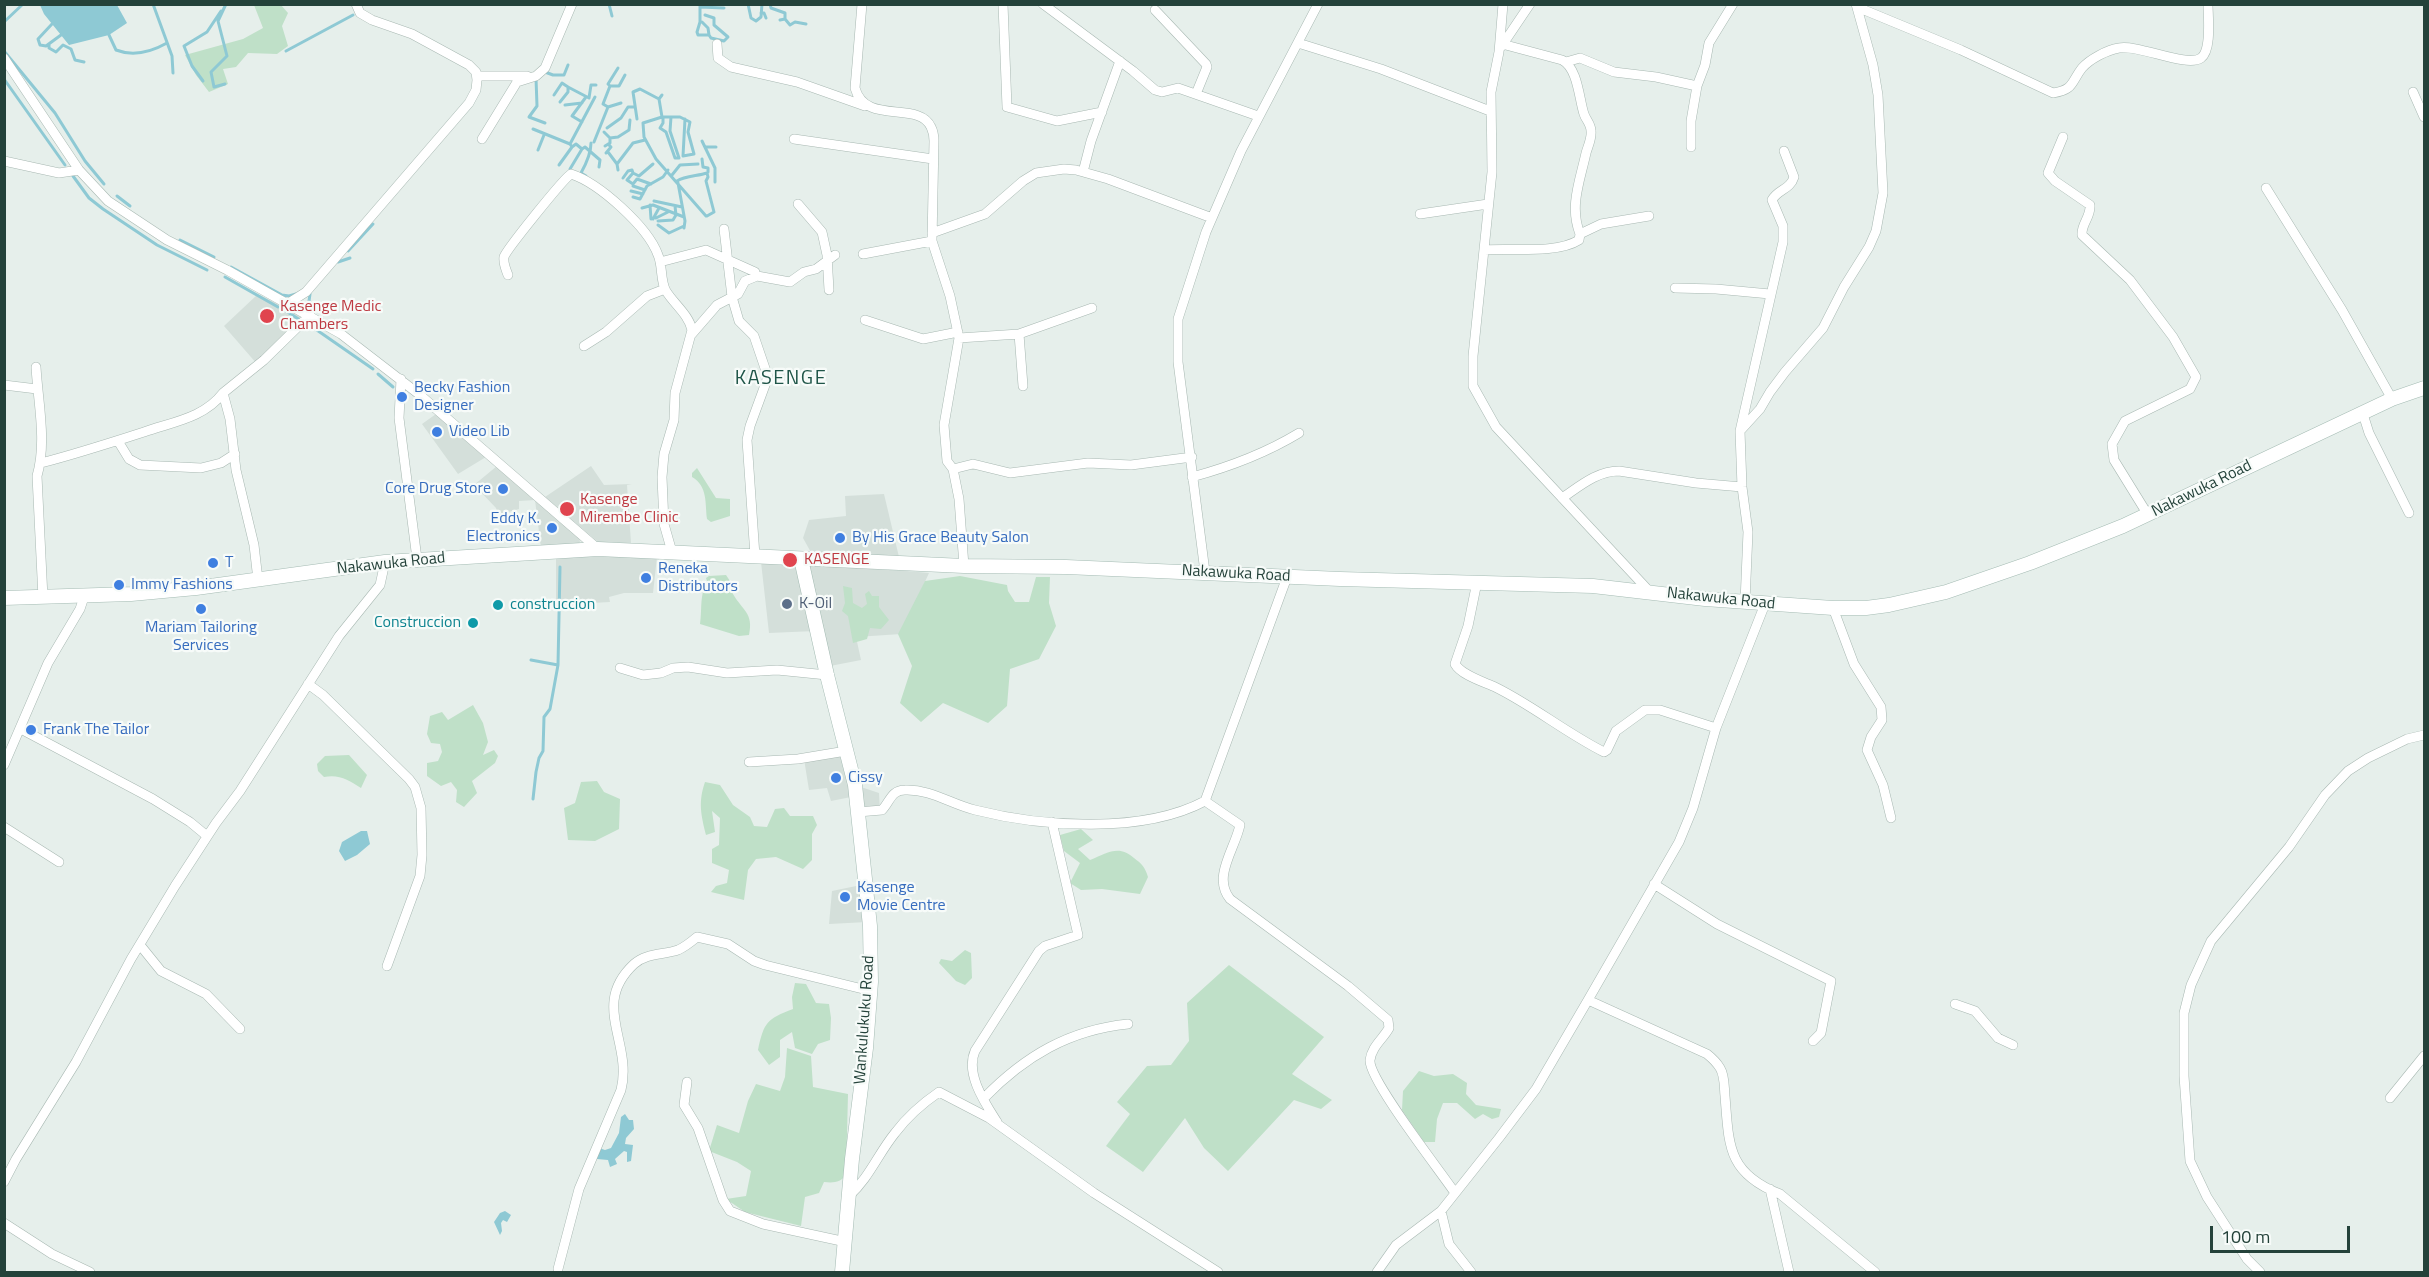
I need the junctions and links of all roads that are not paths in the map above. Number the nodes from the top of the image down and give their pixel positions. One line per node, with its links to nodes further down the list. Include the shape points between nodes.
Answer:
1 (356, 4): 19 (street, via 357,10 372,20 412,34 458,58 474,69)
2 (572, 4): 20 (street, via 545,68)
3 (862, 4): 24 (street, via 855,88)
4 (1003, 4): 26 (street, via 1007,107 1057,121)
5 (1043, 4): 17 (street)
6 (1317, 4): 13 (street)
7 (1503, 4): 15 (street)
8 (1530, 4): 15 (street)
9 (1733, 4): 21 (street, via 1709,43)
10 (2208, 4): 11 (street, via 2208,43 2199,60 2118,48 2084,65 2076,81 2064,91 2053,93)
11 (1857, 5): 77 (street, via 1878,95 1883,193 1875,231 1823,328)
12 (1155, 10): 23 (street, via 1206,64)
13 (1298, 43): 25 (street, via 1356,60); 27 (street)
14 (717, 44): 24 (street, via 718,58 731,67 797,82)
15 (1501, 48): 18 (street); 25 (street)
16 (4, 58): 36 (street)
17 (1120, 61): 23 (street, via 1155,90 1178,87); 26 (street)
18 (1566, 62): 21 (street, via 1580,58 1614,72); 45 (street, via 1591,131 1576,191 1575,217)
19 (477, 76): 20 (street); 57 (street, via 476,90 463,111)
20 (536, 76): 30 (street, via 517,82)
21 (1697, 86): 32 (street)
22 (2413, 92): 28 (street)
23 (1196, 94): 27 (street)
24 (865, 106): 34 (street, via 928,122 934,141)
25 (1490, 111): 40 (street, via 1492,172)
26 (1102, 112): 37 (street)
27 (1258, 116): 43 (street)
28 (2424, 117)
29 (2063, 137): 88 (street, via 2048,173 2090,205 2082,235 2130,280 2173,337 2196,377 2190,389 2125,421 2112,444 2114,460)
30 (482, 139)
31 (794, 139): 34 (street)
32 (1691, 147)
33 (1784, 151): 58 (street, via 1794,177 1790,186 1776,193 1772,200 1783,226)
34 (933, 159): 46 (street)
35 (4, 161): 36 (street, via 59,173)
36 (79, 170): 60 (street, via 99,193 134,219)
37 (1083, 172): 43 (street); 46 (street, via 1064,169 1036,173 985,214)
38 (2266, 188): 75 (street)
39 (798, 204): 56 (street, via 822,232)
40 (1488, 204): 41 (street); 47 (street)
41 (1420, 214)
42 (1649, 216): 45 (street, via 1601,224)
43 (1212, 219): 81 (street, via 1178,319 1179,362)
44 (724, 229): 50 (street)
45 (1580, 234): 47 (street, via 1579,240 1570,245)
46 (932, 237): 48 (street); 66 (street)
47 (1485, 250): 86 (street, via 1473,386 1496,427)
48 (863, 254)
49 (835, 255): 59 (street, via 790,282 757,276 745,281)
50 (729, 260): 51 (street, via 706,250); 52 (street); 59 (street)
51 (660, 262): 53 (street, via 654,245 629,215 571,174 507,251 504,262); 55 (street)
52 (755, 272)
53 (508, 275)
54 (1675, 288): 58 (street)
55 (665, 290): 65 (street, via 688,320); 67 (street, via 647,296)
56 (829, 290)
57 (306, 292): 60 (street); 62 (street)
58 (1770, 294): 77 (street)
59 (732, 297): 65 (street, via 717,305); 91 (street, via 739,321 754,336 768,377 747,440)
60 (287, 304): 62 (street)
61 (1092, 308): 64 (street)
62 (306, 313): 69 (street); 74 (street, via 264,360)
63 (865, 320): 66 (street, via 923,339)
64 (1019, 334): 66 (street); 71 (street)
65 (691, 335): 90 (street, via 675,393 674,420 662,477 664,524)
66 (959, 335): 83 (street, via 944,425 948,461)
67 (584, 346)
68 (36, 367): 73 (street)
69 (401, 379): 89 (street); 92 (street, via 399,418)
70 (4, 385): 73 (street)
71 (1023, 386)
72 (2424, 388): 75 (main road, Nakawuka Road)
73 (37, 389): 82 (street)
74 (223, 393): 79 (street, via 215,403 184,420); 80 (street)
75 (2392, 399): 76 (main road, Nakawuka Road)
76 (2363, 414): 87 (street); 88 (main road, Nakawuka Road)
77 (1740, 431): 85 (street)
78 (1299, 433): 84 (street, via 1268,450)
79 (118, 441): 80 (street, via 129,459 140,465 201,468); 82 (street)
80 (235, 454): 98 (street)
81 (1192, 457): 83 (street, via 1131,465 1088,463 1010,473 973,464); 84 (street)
82 (41, 463): 103 (street, via 37,476)
83 (953, 469): 95 (street)
84 (1192, 477): 96 (street)
85 (1742, 487): 86 (street, via 1607,471); 104 (street, via 1748,532)
86 (1562, 498): 100 (street)
87 (2409, 513)
88 (2148, 515): 106 (main road, Nakawuka Road, via 1946,592 1889,605)
89 (598, 549): 90 (main road, Nakawuka Road); 92 (main road, Nakawuka Road)
90 (672, 552): 91 (main road, Nakawuka Road)
91 (754, 556): 93 (main road, Nakawuka Road)
92 (417, 559): 94 (main road, Nakawuka Road)
93 (801, 559): 95 (main road, Nakawuka Road); 108 (main road, Wankulukuku Road)
94 (385, 562): 98 (main road, Nakawuka Road); 109 (street, via 380,585 339,636)
95 (964, 566): 96 (main road, Nakawuka Road)
96 (1205, 572): 97 (main road, Nakawuka Road)
97 (1287, 577): 99 (main road, Nakawuka Road); 116 (street)
98 (258, 580): 101 (main road, Nakawuka Road)
99 (1477, 582): 100 (main road, Nakawuka Road); 110 (street, via 1457,668 1504,691 1604,752 1616,731 1645,710 1660,710)
100 (1649, 591): 104 (main road, Nakawuka Road)
101 (84, 597): 103 (main road, Nakawuka Road); 111 (street, via 48,663)
102 (4, 598): 103 (main road, Nakawuka Road)
103 (43, 598)
104 (1745, 602): 105 (main road, Nakawuka Road)
105 (1765, 604): 106 (main road, Nakawuka Road); 110 (street)
106 (1833, 608): 118 (street, via 1854,664 1881,707 1882,720 1867,750 1883,785)
107 (620, 668): 108 (street, via 642,675 688,667 727,673 777,670)
108 (827, 675): 113 (main road, Wankulukuku Road)
109 (308, 684): 121 (street); 125 (street, via 409,779 418,794 420,876)
110 (1716, 728): 123 (street, via 1693,807 1679,842)
111 (21, 729): 115 (street); 121 (street, via 153,799)
112 (2424, 735): 153 (street, via 2368,758 2348,771 2325,795 2289,847 2211,941 2191,985 2184,1013 2190,1161 2207,1197)
113 (846, 751): 114 (street); 117 (main road, Wankulukuku Road)
114 (749, 762)
115 (4, 765)
116 (1205, 801): 119 (street, via 1158,819); 140 (street, via 1240,825 1224,872 1224,892 1388,1020 1389,1028 1373,1049 1370,1062 1402,1118)
117 (858, 812): 119 (street, via 882,810 894,793 904,790 939,795 975,810); 126 (main road, Wankulukuku Road, via 870,926)
118 (1891, 818)
119 (1052, 822): 135 (street, via 1078,935 1039,951 975,1051 973,1071)
120 (4, 827): 122 (street)
121 (207, 836): 124 (street)
122 (59, 862)
123 (1654, 884): 127 (street); 131 (street, via 1717,924 1832,981 1821,1033)
124 (140, 945): 130 (street, via 161,971 206,994); 138 (street)
125 (387, 966)
126 (871, 991): 141 (main road, Wankulukuku Road); 145 (street, via 765,965 728,944 697,938 677,951 634,963 614,994 612,1007 624,1061 621,1090 579,1189)
127 (1588, 1000): 139 (street, via 1691,1045 1719,1066 1724,1076 1732,1155 1738,1166); 140 (street, via 1536,1089)
128 (1955, 1004): 132 (street, via 1975,1011 1998,1038)
129 (1128, 1024): 135 (street, via 1093,1030 1035,1054)
130 (240, 1029)
131 (1813, 1041)
132 (2013, 1046)
133 (2424, 1056): 136 (street)
134 (687, 1082): 144 (street, via 684,1105 698,1128 730,1211 763,1224)
135 (984, 1098): 137 (street)
136 (2390, 1098)
137 (999, 1125): 141 (street, via 939,1092 895,1133 869,1175); 148 (street, via 1094,1193)
138 (4, 1182)
139 (1770, 1190): 151 (street); 152 (street, via 1780,1194)
140 (1455, 1193): 142 (street)
141 (849, 1196): 144 (main road, Wankulukuku Road)
142 (1441, 1211): 149 (street, via 1396,1245); 150 (street, via 1449,1244)
143 (4, 1223): 146 (street, via 52,1254)
144 (846, 1242): 147 (main road, Wankulukuku Road)
145 (558, 1269)
146 (90, 1272)
147 (843, 1272)
148 (1218, 1272)
149 (1377, 1272)
150 (1471, 1272)
151 (1789, 1272)
152 (1875, 1272)
153 (2260, 1272)

